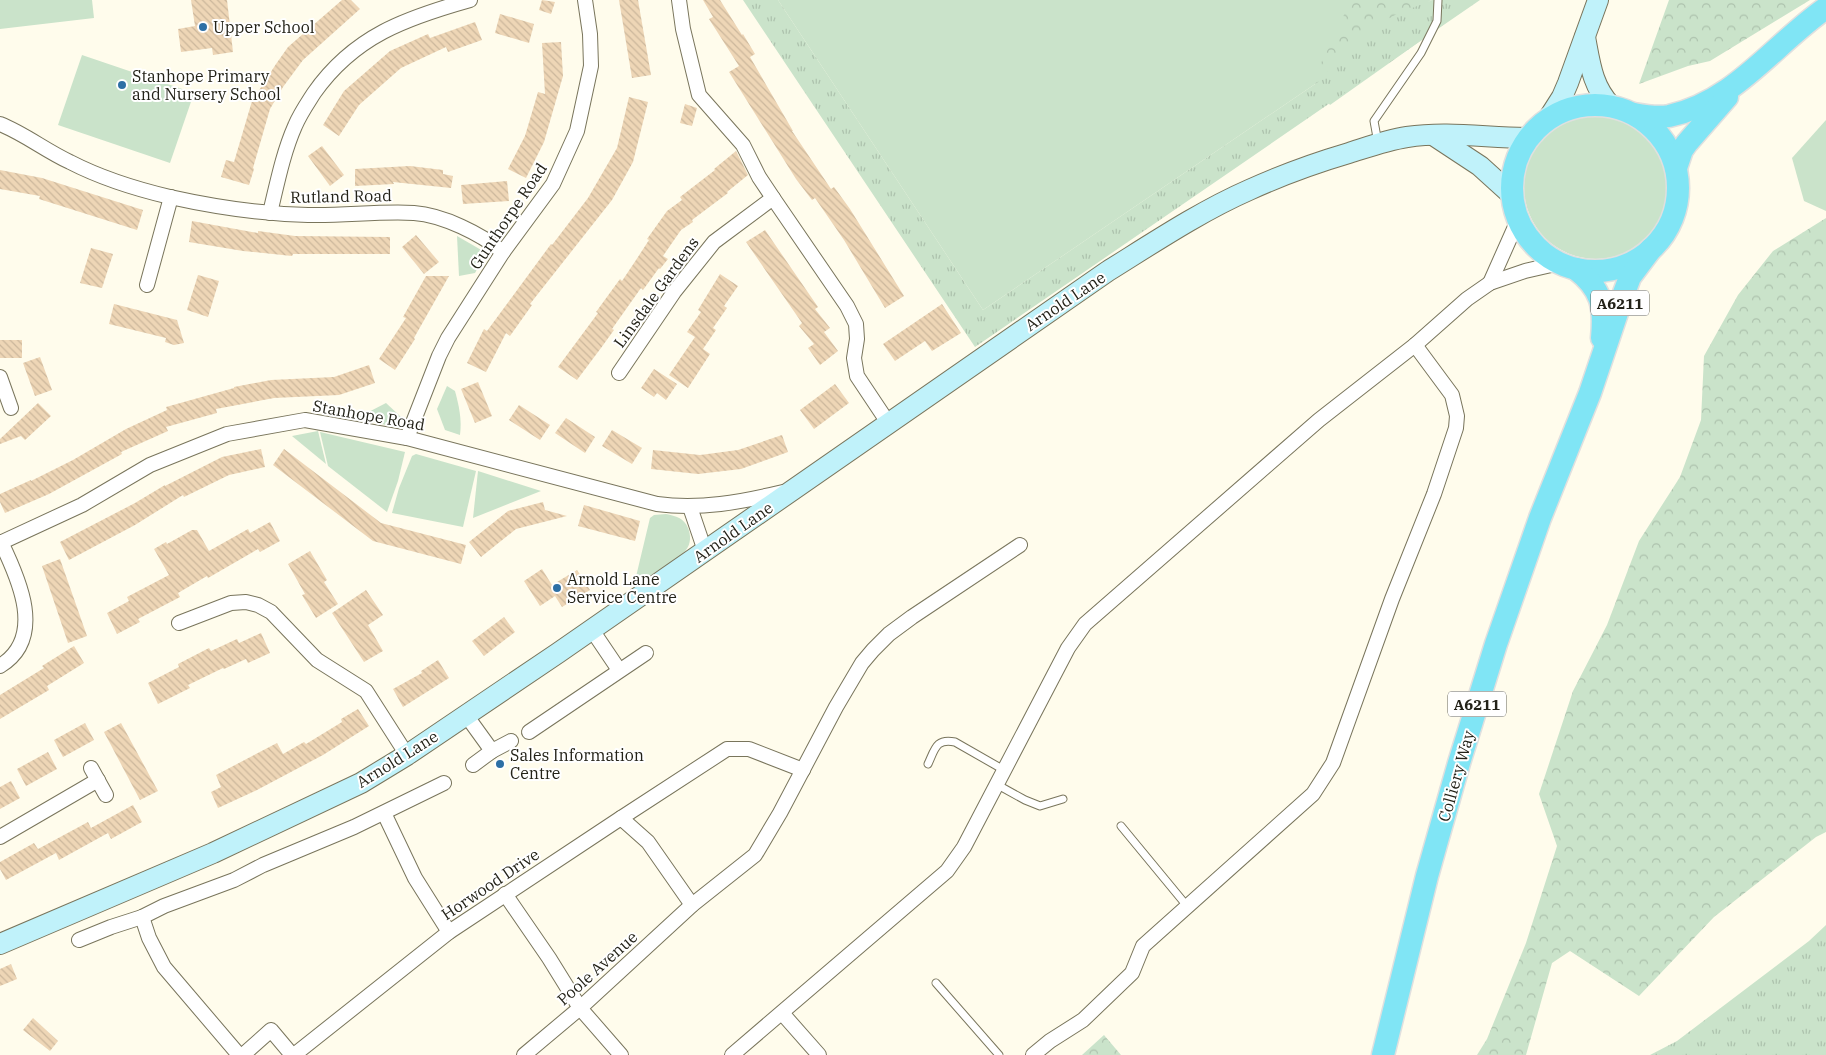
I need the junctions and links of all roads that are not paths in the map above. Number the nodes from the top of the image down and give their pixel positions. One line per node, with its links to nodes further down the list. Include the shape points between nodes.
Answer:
1 (470, 0): 20 (street, via 424,13 394,26 346,56 295,125)
2 (585, 0): 23 (street, Gunthorpe Road, via 591,66 576,131 553,184)
3 (679, 0): 19 (street, via 699,95 744,145)
4 (1438, 0): 15 (lane, via 1437,21 1421,53 1374,121)
5 (1598, 0): 7 (street)
6 (1826, 8): 8 (main road)
7 (1585, 35): 9 (street, via 1595,84); 11 (street, via 1562,97)
8 (1737, 84): 10 (main road, via 1702,106 1668,116); 16 (main road, via 1687,143)
9 (1611, 106): 10 (main road); 11 (main road, via 1576,106)
10 (1634, 114): 16 (main road, via 1650,125 1666,146)
11 (1548, 119): 14 (main road)
12 (0, 124): 18 (street, Rutland Road, via 101,176)
13 (1433, 135): 14 (street, Arnold Lane); 15 (street, Arnold Lane); 17 (street, via 1480,166)
14 (1528, 138): 17 (main road, via 1514,170)
15 (1378, 144): 33 (street, Arnold Lane, via 1310,164 1248,190 1177,228 1108,271)
16 (1676, 168): 22 (main road, via 1676,207 1666,231)
17 (1512, 195): 21 (main road)
18 (171, 197): 20 (street, Rutland Road); 26 (street)
19 (773, 198): 29 (street, Linsdale Gardens, via 714,242 674,292); 33 (street, via 847,306 856,324 856,376)
20 (270, 214): 23 (street, Rutland Road, via 416,213 461,227)
21 (1518, 220): 24 (main road, via 1536,246); 25 (street)
22 (1651, 249): 24 (main road, via 1630,263 1610,270 1593,271); 28 (main road, Colliery Way / A6211, via 1630,277)
23 (503, 252): 34 (street, Gunthorpe Road, via 448,338)
24 (1568, 266): 25 (street, via 1525,271); 28 (main road, Colliery Way / A6211, via 1590,279 1602,300)
25 (1490, 282): 27 (street)
26 (147, 285)
27 (1415, 345): 53 (street, via 1319,420 1084,624); 64 (street, via 1452,395 1456,428 1333,763 1313,794)
28 (1601, 362): 81 (main road, Colliery Way / A6211, via 1540,518 1496,644 1427,876)
29 (619, 374)
30 (0, 377): 31 (street)
31 (2, 392): 32 (street)
32 (11, 408)
33 (889, 424): 35 (street, Arnold Lane)
34 (407, 438): 36 (street, Stanhope Road, via 657,504); 37 (street, Stanhope Road, via 305,420 227,434 150,465 82,505)
35 (794, 490): 36 (street, Stanhope Road, via 741,502); 39 (street, Arnold Lane)
36 (690, 507): 39 (street)
37 (1, 543): 43 (street, via 18,583 26,616 23,638 15,653)
38 (1020, 545): 52 (street, Poole Avenue, via 912,617 873,650 836,707)
39 (705, 551): 41 (street, Arnold Lane)
40 (180, 623): 49 (street, via 231,604 246,602 271,612 317,660 366,691)
41 (592, 630): 44 (street); 45 (street, Arnold Lane)
42 (646, 652): 44 (street)
43 (0, 666)
44 (619, 670): 46 (street)
45 (466, 715): 48 (street); 49 (street, Arnold Lane)
46 (530, 732)
47 (510, 741): 48 (street)
48 (492, 751): 51 (street)
49 (407, 755): 68 (street, Arnold Lane, via 361,783 213,853)
50 (928, 764): 53 (lane, via 938,743 946,740)
51 (473, 765)
52 (803, 770): 59 (street, Horwood Drive, via 749,749 727,749); 63 (street, Poole Avenue, via 755,855)
53 (1004, 770): 55 (street)
54 (444, 783): 58 (street)
55 (996, 784): 57 (lane, via 1040,806); 71 (street, via 964,847 947,871)
56 (106, 795): 61 (street, via 94,774)
57 (1063, 799)
58 (384, 813): 65 (street); 66 (street, via 415,878)
59 (621, 818): 62 (street, Horwood Drive); 63 (street, via 648,842)
60 (1122, 826): 64 (lane)
61 (0, 837)
62 (505, 894): 66 (street, Horwood Drive); 70 (street)
63 (692, 905): 70 (street, Poole Avenue)
64 (1187, 906): 80 (street, via 1143,946 1132,973 1083,1020)
65 (142, 917): 67 (street); 72 (street, via 164,967)
66 (448, 932): 74 (street, Horwood Drive)
67 (80, 940)
68 (0, 944)
69 (936, 983): 79 (lane)
70 (580, 1008): 75 (street, Poole Avenue); 76 (street)
71 (782, 1013): 77 (street); 78 (street)
72 (239, 1055)
73 (243, 1055): 74 (street, via 271,1030)
74 (293, 1055)
75 (524, 1055)
76 (621, 1055)
77 (732, 1055)
78 (819, 1055)
79 (999, 1055)
80 (1033, 1055)
81 (1383, 1055)

